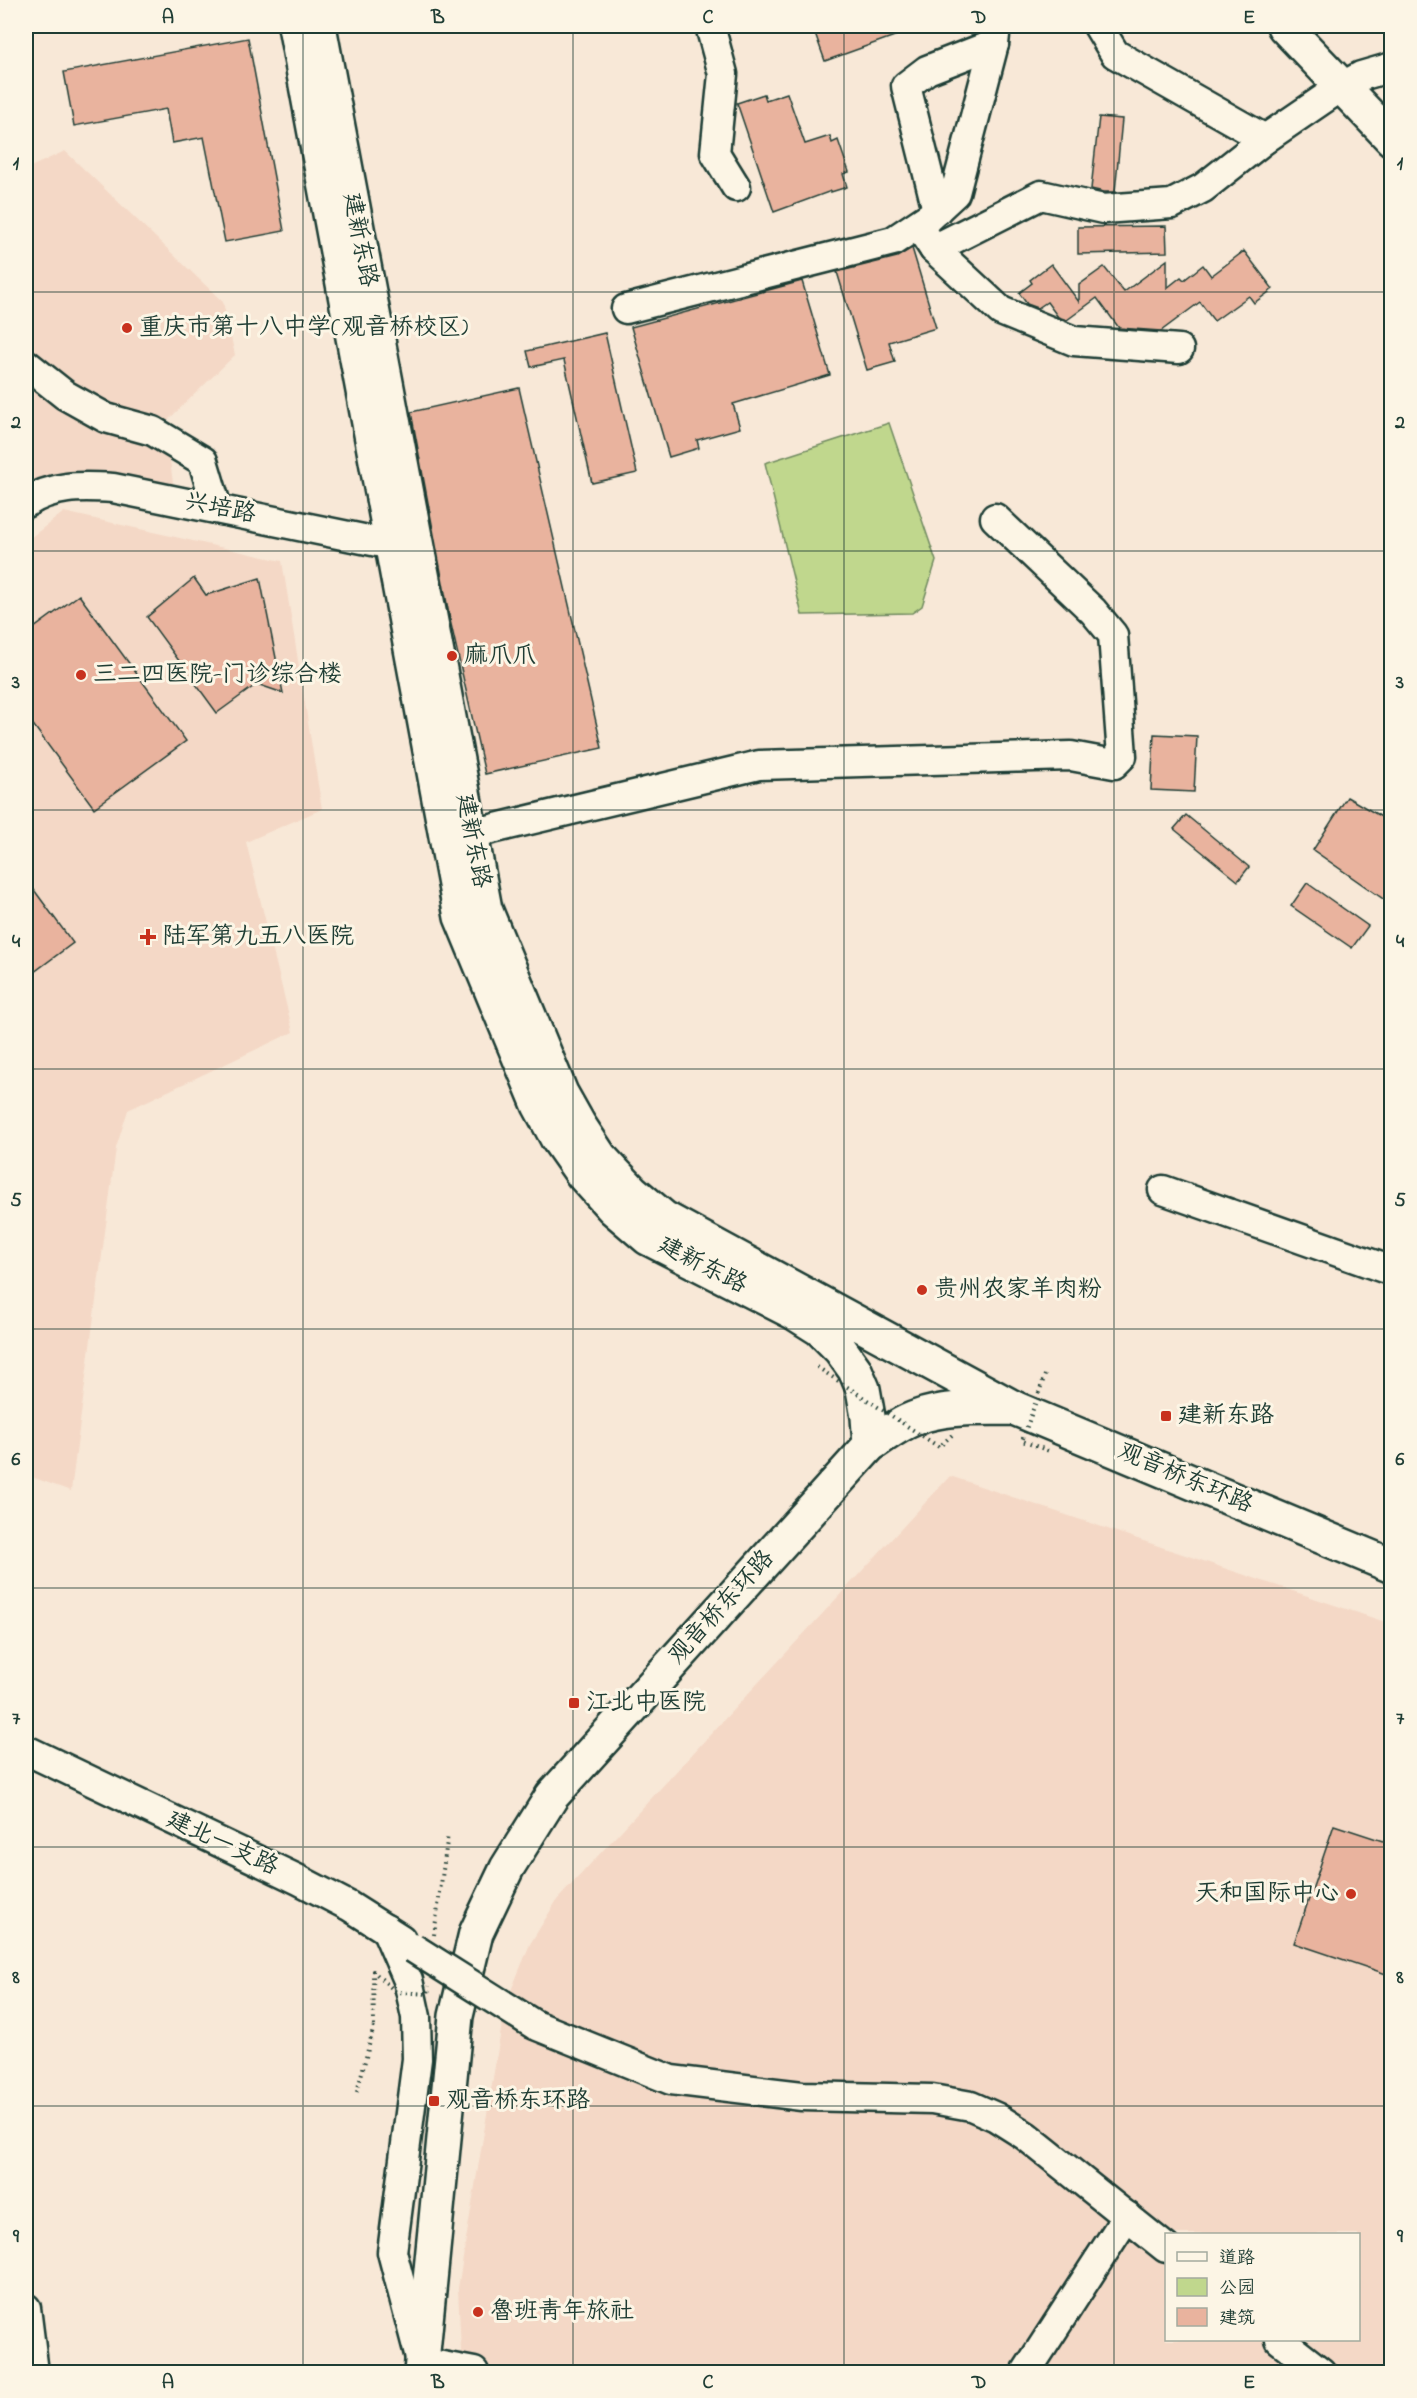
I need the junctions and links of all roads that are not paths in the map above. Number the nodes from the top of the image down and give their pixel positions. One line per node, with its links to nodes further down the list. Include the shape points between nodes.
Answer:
1 (295, 26): 22 (main road, 建新东路)
2 (318, 26): 22 (main road, 建新东路)
3 (710, 26): 13 (street, via 723,74 715,153)
4 (1098, 26): 11 (street, via 1115,54)
5 (1284, 26): 9 (main road)
6 (1312, 26): 9 (main road)
7 (995, 35): 14 (street, via 955,193); 14 (street, via 927,70 906,86)
8 (1392, 67): 9 (street)
9 (1351, 82): 10 (main road); 11 (street); 12 (main road)
10 (1392, 109)
11 (1265, 139): 15 (street, via 1203,188 1172,204 1103,209 1041,195)
12 (1392, 139)
13 (736, 187)
14 (927, 217): 15 (street); 16 (street, via 893,241)
15 (934, 249): 17 (street, via 1001,311 1074,341)
16 (626, 309)
17 (1179, 349)
18 (26, 364): 20 (street, via 65,395 106,418 153,431 203,461)
19 (26, 503): 20 (street, 兴培路, via 52,489 82,486)
20 (217, 508): 22 (street, 兴培路)
21 (995, 518): 23 (street, via 1113,635 1122,756 1114,764 1071,756 759,765)
22 (403, 547): 23 (main road, 建新东路); 27 (main road, 建新东路, via 461,917 539,1105 583,1175 648,1238 793,1312 820,1329 840,1349 855,1370 862,1389)
23 (471, 834): 26 (main road, 建新东路, via 485,909 561,1093 600,1157 632,1191 664,1218)
24 (1163, 1190): 25 (street)
25 (1392, 1271)
26 (1014, 1408): 27 (main road, 观音桥东环路, via 959,1409 919,1416); 28 (main road, 观音桥东环路)
27 (870, 1445): 35 (main road, 观音桥东环路, via 552,1796 507,1868 476,1933 456,2016)
28 (1392, 1566)
29 (26, 1750): 30 (street, 建北一支路, via 299,1880)
30 (386, 1929): 31 (street, 建北一支路, bridge, via 423,1943 535,2025 671,2080 802,2096 932,2099 971,2106 1026,2136); 35 (street, via 408,1980 416,2017 417,2059 392,2252)
31 (1127, 2216): 32 (street, 建北一支路); 38 (street)
32 (1165, 2246)
33 (26, 2308): 36 (street)
34 (1281, 2341): 39 (street)
35 (421, 2367): 37 (street)
36 (34, 2373)
37 (474, 2373)
38 (1026, 2373)
39 (1321, 2373)

